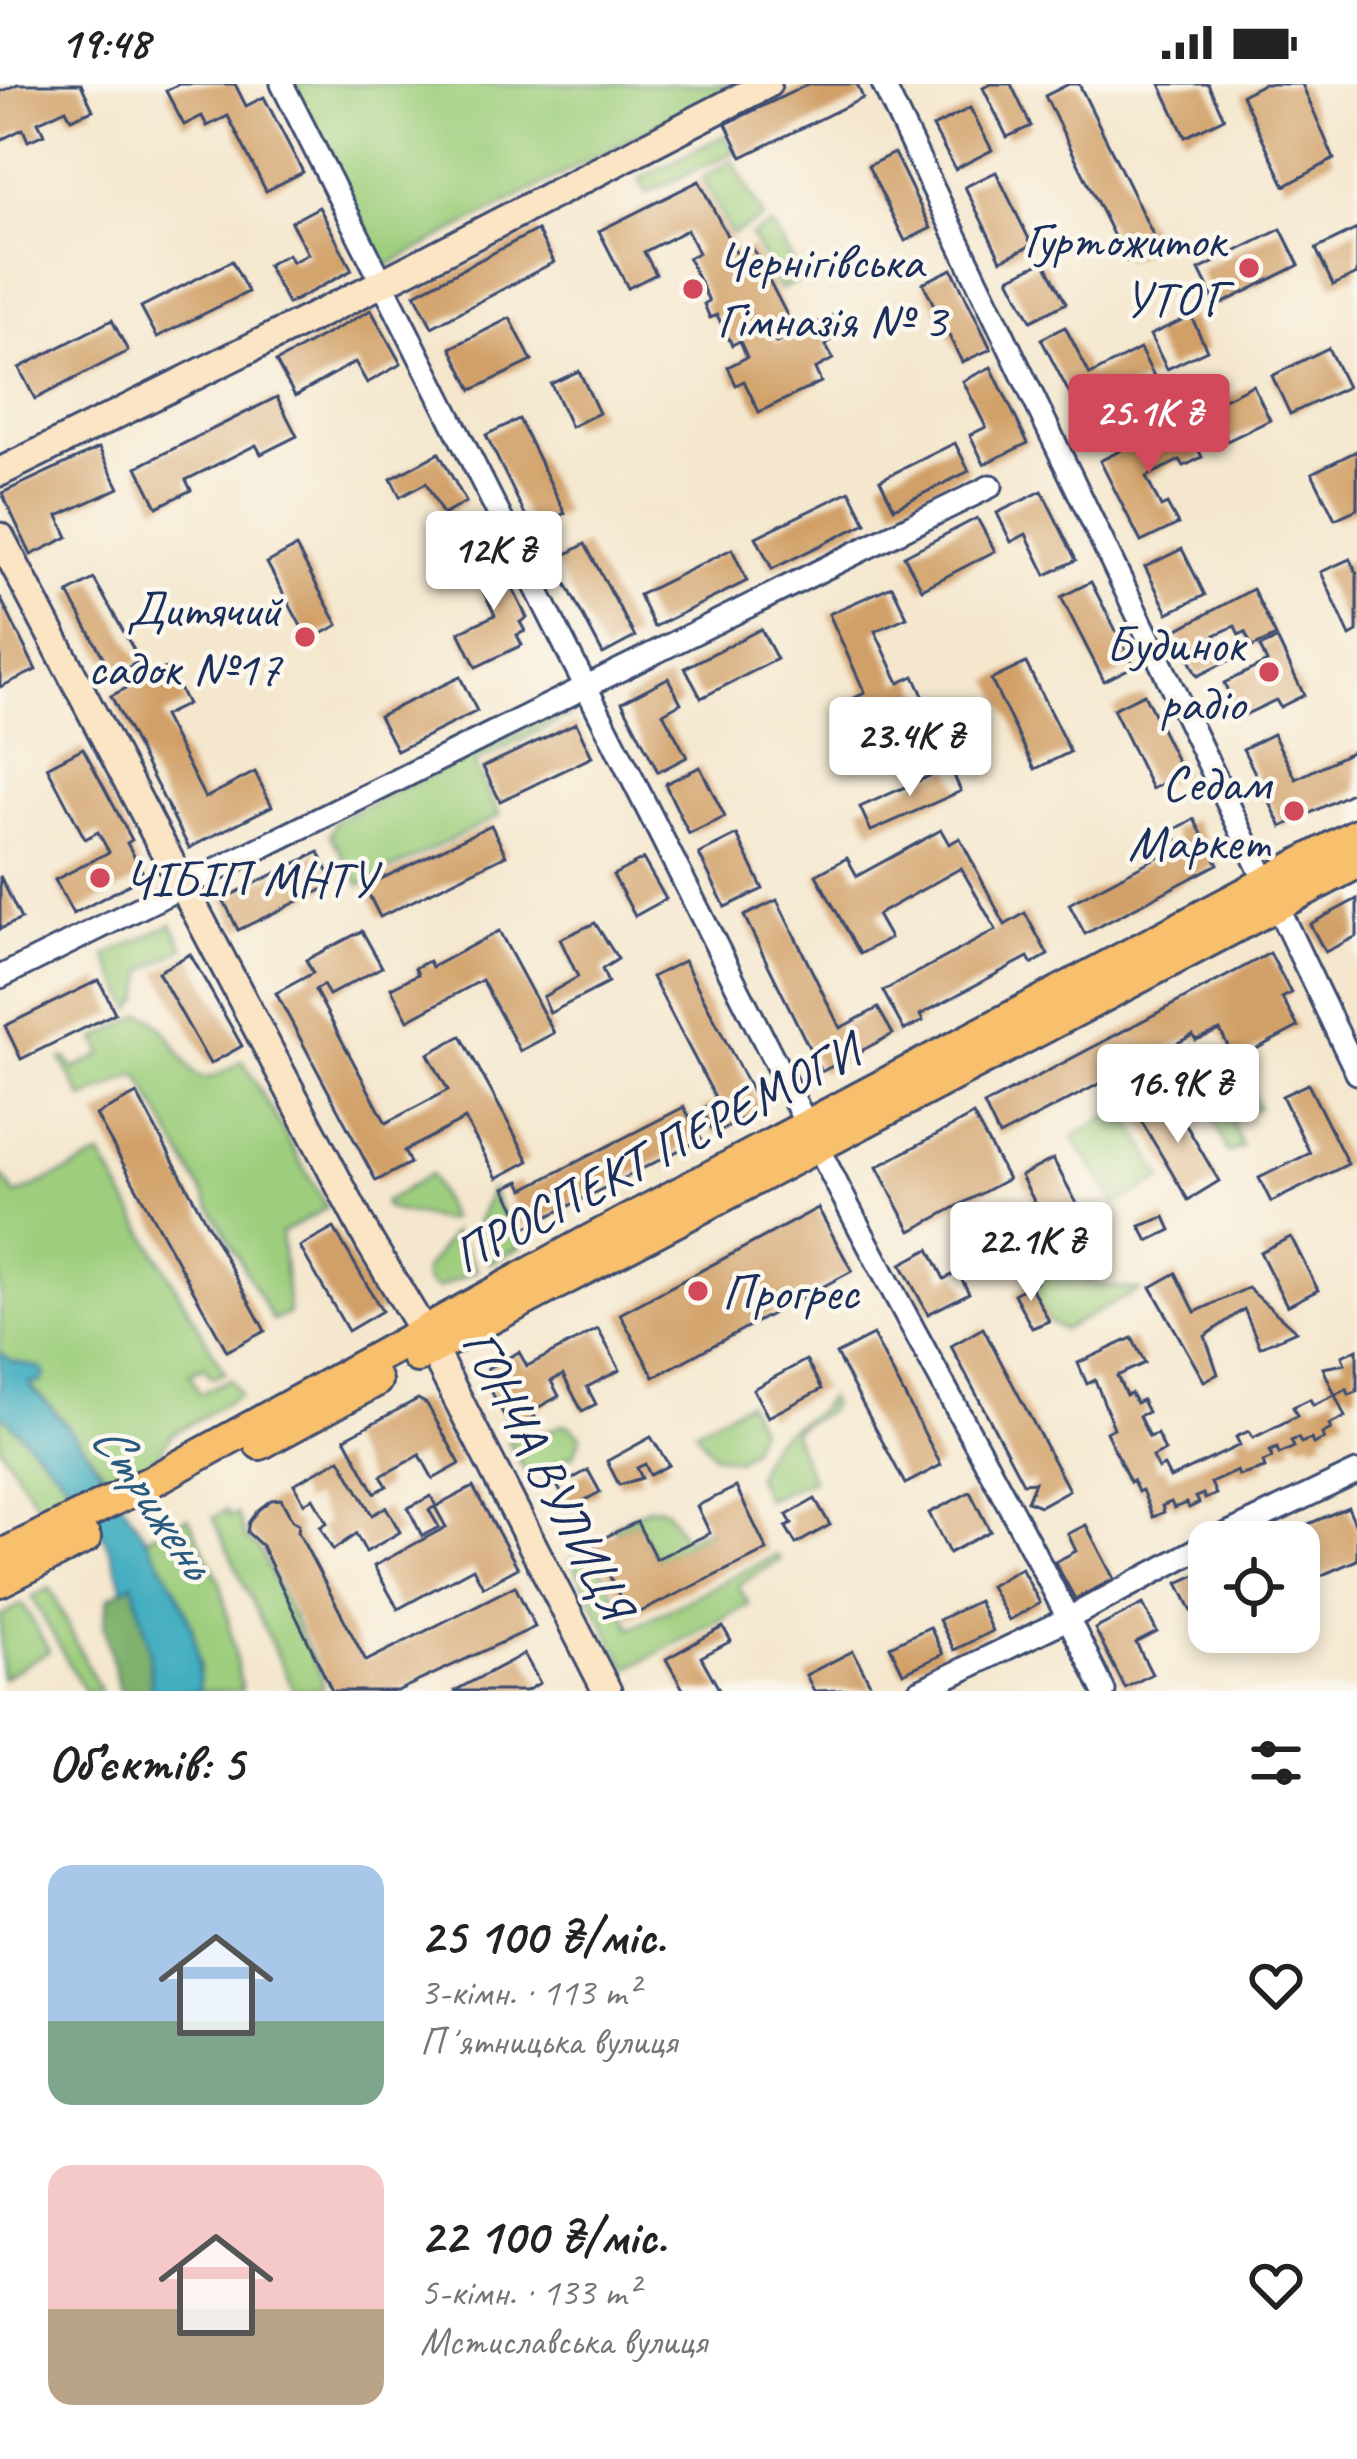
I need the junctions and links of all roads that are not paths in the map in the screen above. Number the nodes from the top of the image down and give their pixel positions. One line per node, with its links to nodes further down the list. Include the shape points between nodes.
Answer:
1 (282, 84): 4 (street)
2 (767, 84): 4 (street)
3 (883, 84): 12 (street)
4 (382, 283): 5 (street); 8 (street)
5 (0, 472)
6 (991, 486): 8 (street)
7 (0, 537): 11 (street, ГОНЧА ВУЛИЦЯ)
8 (587, 686): 11 (street); 15 (street)
9 (1357, 834): 12 (main road, ПРОСПЕКТ ПЕРЕМОГИ)
10 (1357, 863): 12 (main road, ПРОСПЕКТ ПЕРЕМОГИ)
11 (182, 886): 13 (street); 16 (street, ГОНЧА ВУЛИЦЯ)
12 (1271, 894): 14 (street); 15 (main road, ПРОСПЕКТ ПЕРЕМОГИ)
13 (0, 977)
14 (1357, 1072)
15 (812, 1136): 16 (main road, ПРОСПЕКТ ПЕРЕМОГИ); 23 (street)
16 (428, 1340): 19 (main road, ПРОСПЕКТ ПЕРЕМОГИ); 24 (street, ГОНЧА ВУЛИЦЯ)
17 (1357, 1472): 18 (street)
18 (1253, 1521)
19 (69, 1535): 21 (main road, ПРОСПЕКТ ПЕРЕМОГИ); 22 (main road, ПРОСПЕКТ ПЕРЕМОГИ)
20 (1188, 1553): 23 (street)
21 (0, 1556)
22 (0, 1581)
23 (1069, 1618): 25 (street); 26 (street)
24 (607, 1691)
25 (919, 1691)
26 (1104, 1691)

